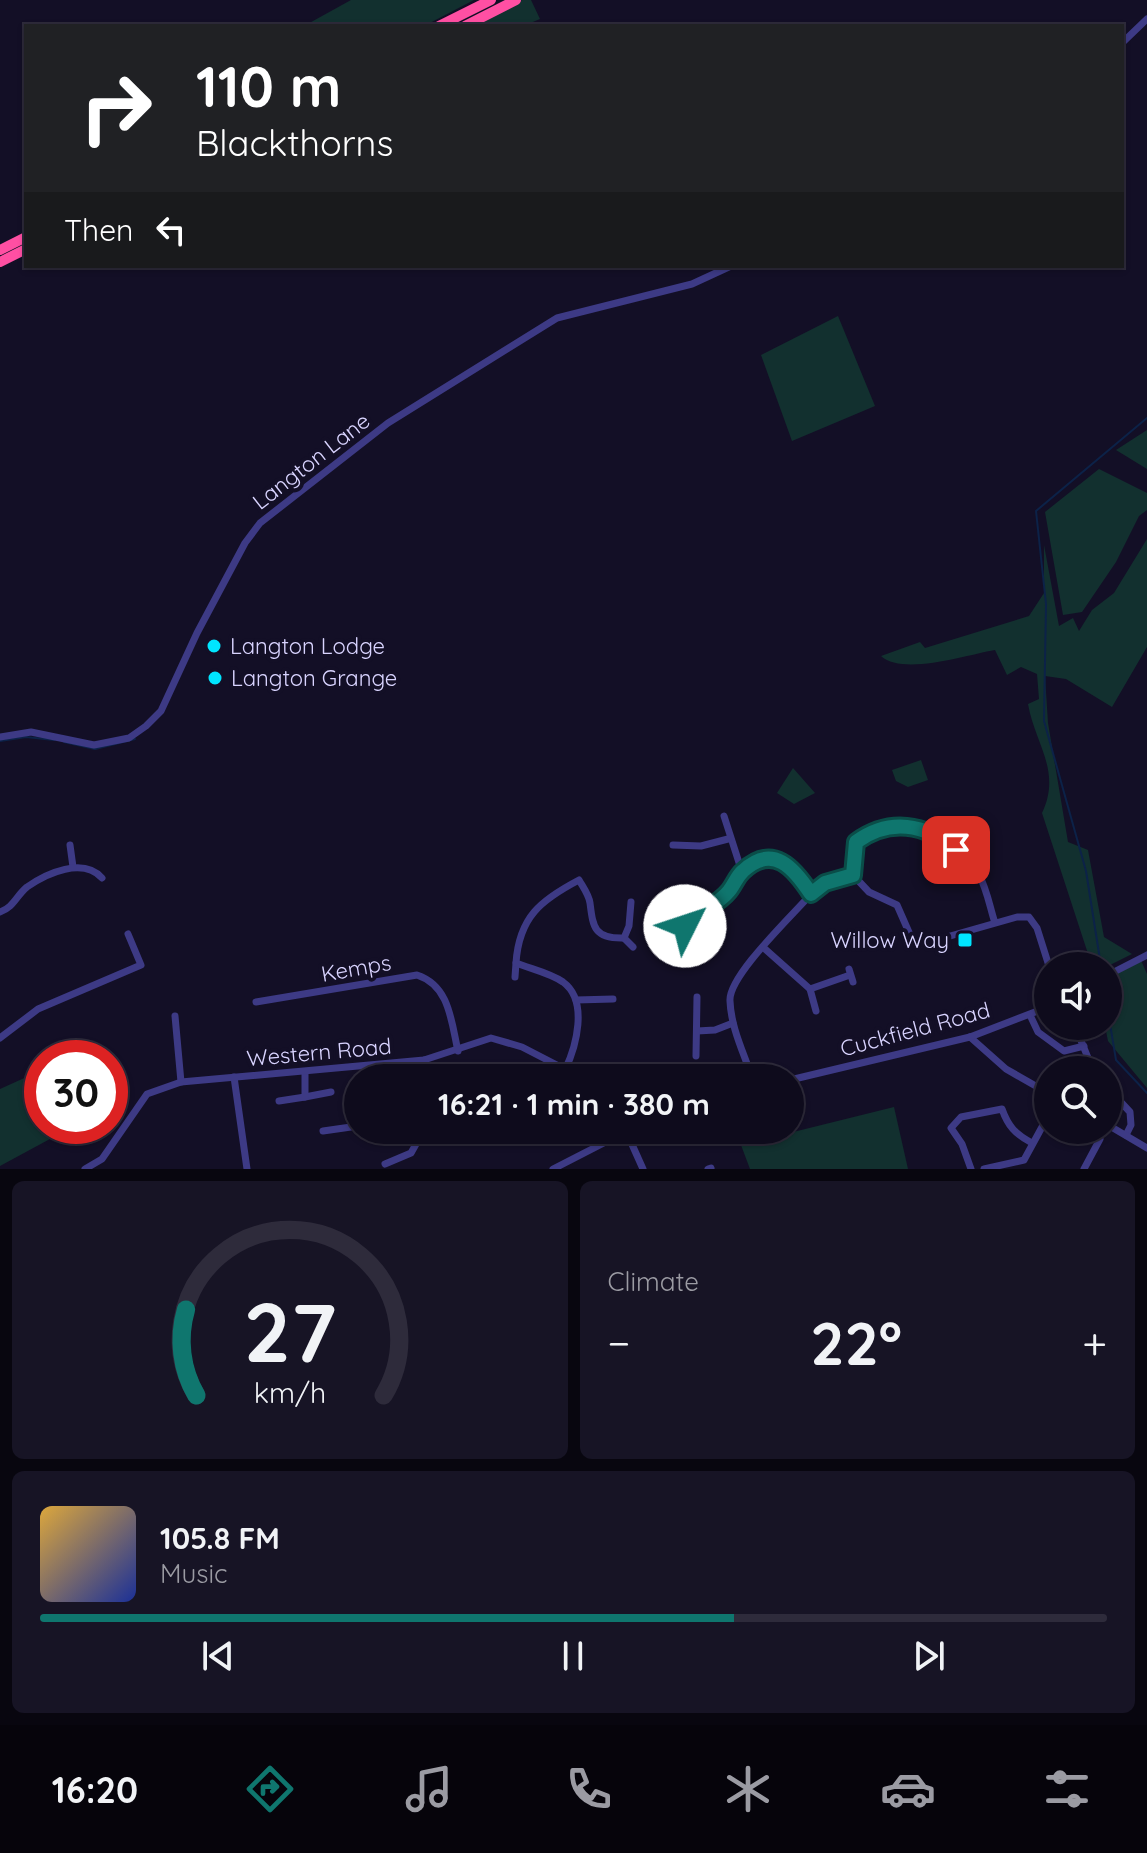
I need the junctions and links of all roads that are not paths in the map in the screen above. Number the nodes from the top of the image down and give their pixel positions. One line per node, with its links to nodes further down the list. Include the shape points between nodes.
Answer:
1 (491, 0): 4 (highway)
2 (516, 0): 5 (highway)
3 (1147, 19): 6 (street)
4 (443, 24)
5 (469, 24)
6 (1124, 41)
7 (24, 238): 8 (highway)
8 (0, 250)
9 (24, 250): 10 (highway)
10 (0, 262)
11 (727, 268): 12 (street, Langton Lane, via 692,284 557,318 388,423 260,523 197,633 161,711 129,738 94,745 31,732)
12 (0, 737)
13 (724, 816): 14 (street)
14 (728, 839): 16 (street, via 701,846); 20 (street)
15 (70, 845): 19 (street)
16 (673, 845)
17 (777, 846): 18 (street)
18 (777, 857): 20 (street); 23 (street, via 788,863)
19 (73, 867): 22 (street, via 87,867); 25 (street, via 27,888 11,908)
20 (742, 872): 27 (street, via 727,893)
21 (853, 875): 23 (street, via 825,883); 26 (street, via 869,892 897,905 915,946); 26 (street, via 856,842 874,829 896,824 937,834 979,876)
22 (102, 878)
23 (811, 894): 31 (street)
24 (629, 904): 29 (street)
25 (0, 912)
26 (995, 923): 32 (street, via 1029,917)
27 (685, 926)
28 (128, 934): 50 (street, via 141,965 38,1009)
29 (624, 938): 30 (street); 34 (street, via 594,928 582,879 537,906 520,936)
30 (633, 947)
31 (764, 948): 38 (street); 47 (street, via 738,976 729,997)
32 (1045, 952)
33 (1147, 955): 35 (street)
34 (516, 963): 37 (street); 41 (street, via 562,981)
35 (1122, 968)
36 (851, 975): 38 (street)
37 (515, 977)
38 (810, 989): 43 (street)
39 (697, 997): 48 (street)
40 (613, 999): 41 (street)
41 (576, 1000): 59 (street, via 576,1044)
42 (256, 1002): 53 (street, Kemps, via 417,975 433,980 443,995)
43 (816, 1011)
44 (1034, 1013): 45 (street, Cuckfield Road)
45 (1030, 1015): 49 (street, Cuckfield Road); 52 (street, via 1038,1032 1064,1051)
46 (175, 1016): 64 (street)
47 (733, 1023): 48 (street); 60 (street)
48 (697, 1031): 54 (street)
49 (970, 1037): 63 (street, Cuckfield Road); 65 (street)
50 (0, 1038)
51 (1081, 1040): 52 (street)
52 (1084, 1046): 55 (street)
53 (458, 1051): 56 (street, Western Road); 58 (street, Western Road, via 491,1038)
54 (696, 1056)
55 (1088, 1056)
56 (424, 1060): 57 (street); 61 (street, Western Road)
57 (424, 1064)
58 (554, 1064)
59 (568, 1064)
60 (747, 1064)
61 (305, 1072): 62 (street, Western Road); 67 (street)
62 (234, 1077): 64 (street, Western Road); 85 (street)
63 (804, 1077)
64 (181, 1082): 84 (street, Western Road, via 147,1094 102,1159)
65 (1034, 1085)
66 (331, 1092): 67 (street)
67 (305, 1097): 68 (street)
68 (279, 1101)
69 (1122, 1103): 73 (street, via 1130,1112)
70 (344, 1128): 71 (street)
71 (323, 1131)
72 (1122, 1133): 73 (street)
73 (1126, 1135): 80 (street)
74 (1034, 1140): 75 (street)
75 (1032, 1143): 82 (street); 89 (street, via 1008,1124 1002,1109 961,1117 951,1128)
76 (416, 1144): 83 (street, via 411,1153)
77 (602, 1144): 81 (street)
78 (633, 1144): 88 (street)
79 (1101, 1144): 92 (street)
80 (1147, 1148)
81 (570, 1160): 86 (street); 87 (street)
82 (1024, 1160): 90 (street); 91 (street)
83 (385, 1164)
84 (85, 1169)
85 (247, 1169)
86 (553, 1169)
87 (576, 1169)
88 (643, 1169)
89 (971, 1169)
90 (984, 1169)
91 (1032, 1169)
92 (1084, 1169)

